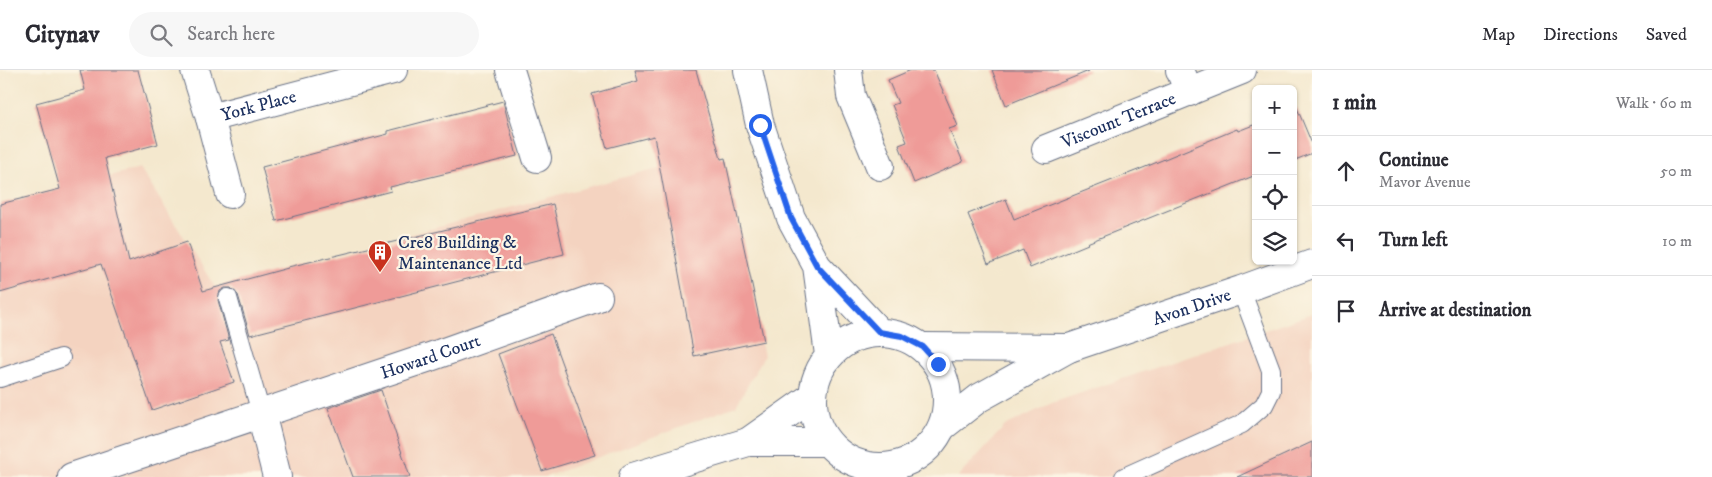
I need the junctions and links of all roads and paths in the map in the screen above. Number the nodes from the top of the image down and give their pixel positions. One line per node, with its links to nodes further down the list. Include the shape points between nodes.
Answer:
1 (195, 70): 8 (street, York Place)
2 (393, 70): 8 (street, York Place)
3 (510, 70): 10 (street)
4 (748, 70): 14 (street, via 760,125 791,218)
5 (848, 70): 11 (street, via 851,96)
6 (1242, 70): 7 (street, Viscount Terrace)
7 (1185, 81): 9 (street, Viscount Terrace)
8 (210, 118): 12 (street, York Place)
9 (1046, 149)
10 (537, 158)
11 (880, 166)
12 (230, 194)
13 (1312, 264): 15 (street, Avon Drive)
14 (817, 266): 18 (street); 21 (street)
15 (1241, 290): 20 (street, Avon Drive); 31 (lane, via 1271,370 1271,391 1264,405 1242,424)
16 (598, 297): 25 (street, Howard Court)
17 (228, 298): 25 (lane)
18 (879, 332): 19 (street, via 902,336); 21 (street, via 861,335)
19 (923, 347): 20 (street, Avon Drive); 26 (street, via 938,364 946,383 948,405)
20 (1069, 348): 26 (street, Avon Drive, via 979,398)
21 (829, 355): 24 (street, via 818,374)
22 (61, 358): 23 (lane)
23 (0, 378)
24 (813, 396): 27 (street); 28 (street, via 819,428)
25 (261, 413): 32 (street, Howard Court); 33 (street)
26 (943, 426): 29 (street)
27 (748, 442): 28 (street); 34 (street)
28 (828, 442): 30 (street)
29 (918, 465): 30 (street, via 906,462 886,467)
30 (851, 468)
31 (1127, 476)
32 (72, 477)
33 (277, 477)
34 (633, 477)

